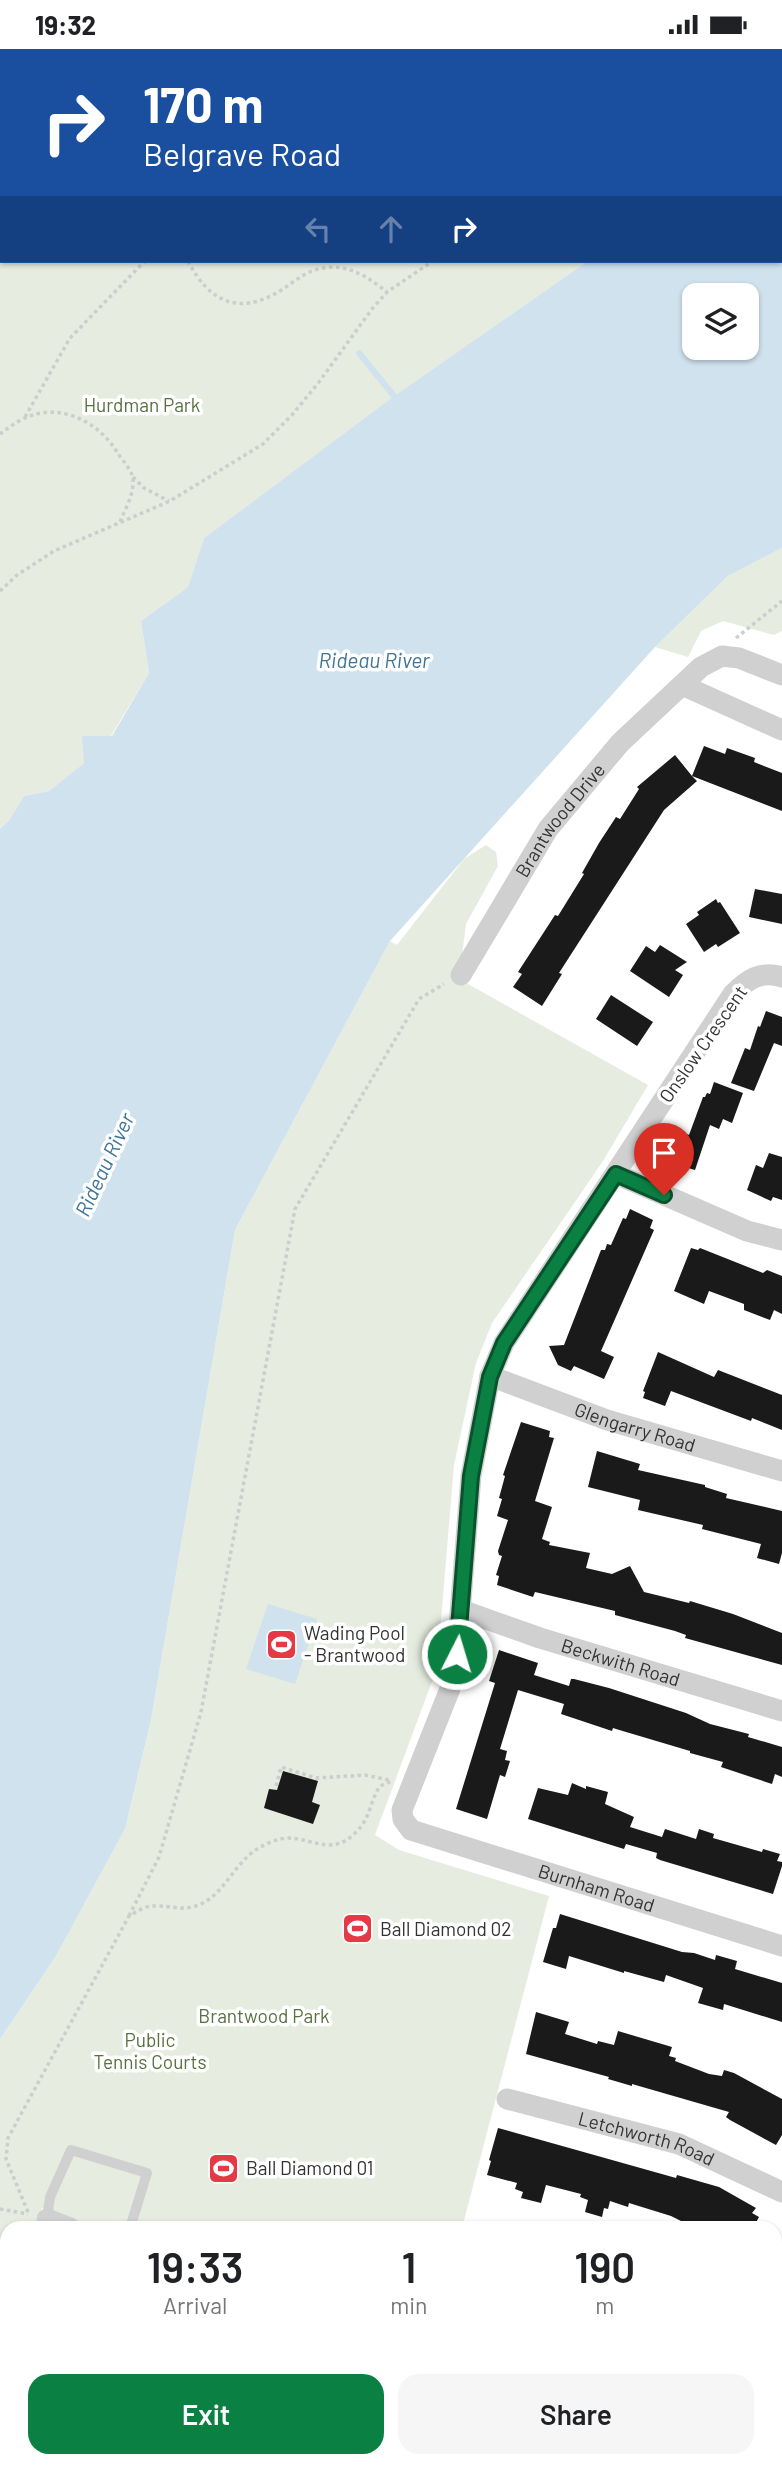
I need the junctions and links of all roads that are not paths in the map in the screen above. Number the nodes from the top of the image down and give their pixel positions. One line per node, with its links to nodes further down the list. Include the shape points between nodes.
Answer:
1 (782, 675): 2 (street, Brantwood Drive, via 722,656)
2 (682, 685): 3 (street); 4 (street, Brantwood Drive, via 620,743 548,829)
3 (782, 730)
4 (461, 975)
5 (779, 976): 6 (street, Onslow Crescent, via 748,978 733,995)
6 (616, 1174): 7 (street, via 747,1231); 8 (street, Onslow Crescent, via 504,1343)
7 (782, 1240)
8 (490, 1377): 9 (street, Glengarry Road, via 607,1420); 10 (street, Onslow Crescent, via 471,1476)
9 (782, 1471)
10 (461, 1610): 11 (street, Beckwith Road); 12 (street, Onslow Crescent, via 455,1676 400,1785 403,1819)
11 (782, 1711)
12 (411, 1830): 13 (street, Burnham Road)
13 (782, 1946)
14 (507, 2099): 15 (street, Letchworth Road, via 679,2144)
15 (782, 2192)
16 (35, 2219): 17 (street); 18 (lane, via 71,2150 147,2173)
17 (43, 2221)
18 (132, 2221)

